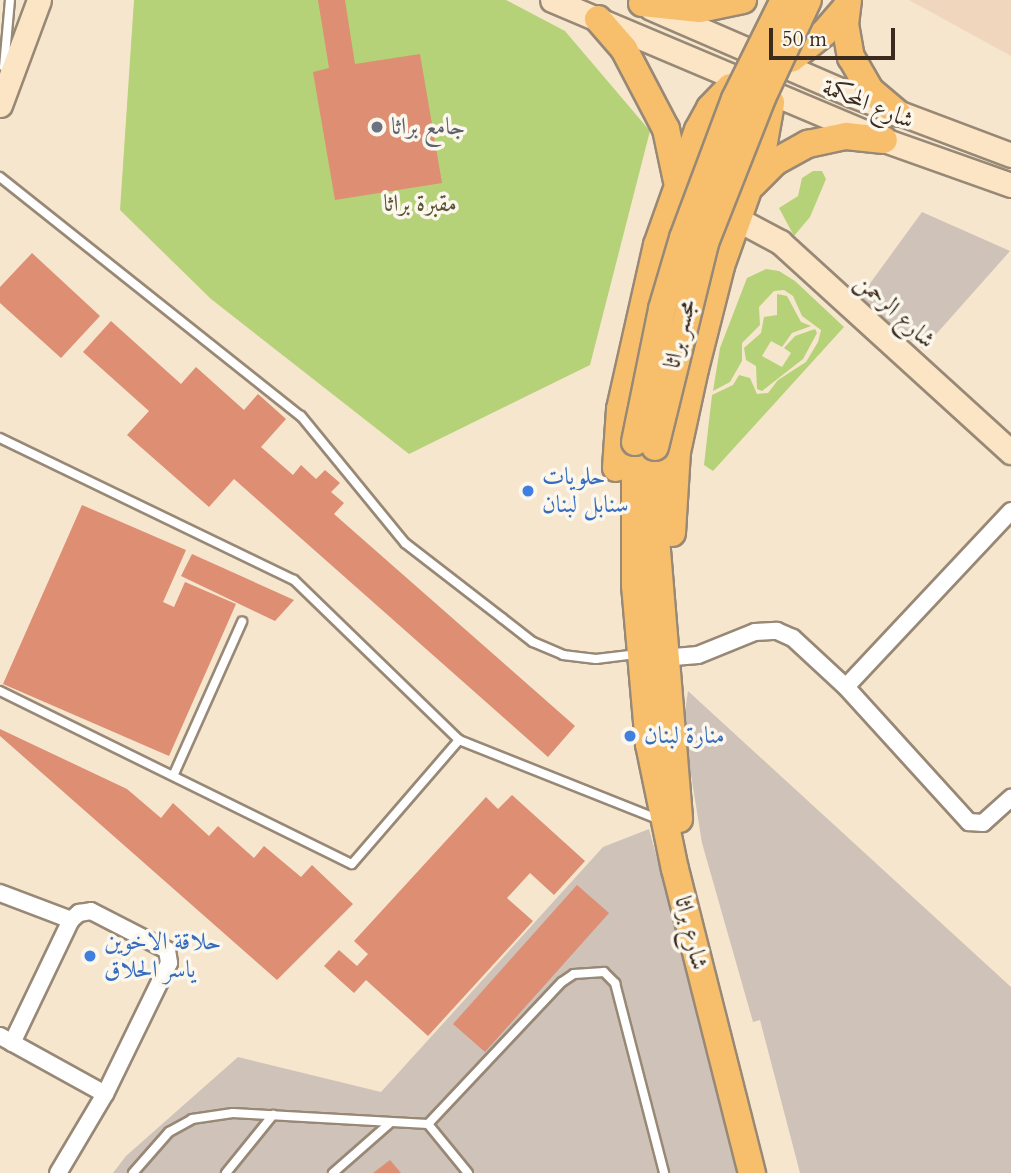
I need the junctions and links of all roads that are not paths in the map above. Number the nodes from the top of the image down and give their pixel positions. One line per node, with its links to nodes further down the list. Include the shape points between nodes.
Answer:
1 (10, 0): 11 (lane)
2 (39, 0): 12 (main road)
3 (552, 0): 8 (main road, شارع المحكمة)
4 (808, 0): 21 (main road, مجسر براثا, bridge, via 734,163 705,243)
5 (638, 2): 6 (main road, via 700,9); 9 (main road, شارع المحكمة)
6 (765, 3): 21 (main road, مجسر براثا, bridge, via 735,99 682,238 662,309)
7 (846, 5): 10 (main road); 13 (main road, via 845,33 858,70 871,91)
8 (598, 19): 9 (main road, شارع المحكمة); 18 (main road, via 624,49 666,130 676,161)
9 (734, 66): 10 (main road, شارع المحكمة); 10 (main road, شارع المحكمة); 18 (main road, via 710,108)
10 (786, 82): 13 (main road, شارع المحكمة); 14 (main road, شارع المحكمة); 19 (main road)
11 (0, 93)
12 (0, 105)
13 (897, 113): 15 (main road, شارع المحكمة)
14 (884, 140): 17 (main road, شارع المحكمة); 19 (main road, via 846,136 808,144 775,162)
15 (1011, 155)
16 (0, 177): 25 (lane, via 301,416 405,543 512,626 563,655 596,659)
17 (1011, 185)
18 (676, 188): 19 (main road, via 697,157 712,150 727,152 738,162 743,177); 25 (main road, via 636,327 620,409 616,551)
19 (742, 207): 22 (main road, شارع الرحمن); 26 (main road, via 707,316 677,452 671,561)
20 (0, 438): 30 (lane, via 294,580)
21 (645, 445): 28 (main road, مجسر براثا, via 635,585)
22 (1011, 452)
23 (1011, 511): 27 (street)
24 (242, 622): 32 (lane)
25 (628, 655): 31 (main road)
26 (674, 657): 27 (street, via 698,655 755,632 777,631 793,638); 31 (main road)
27 (846, 687): 33 (street, via 969,822 983,823)
28 (654, 690): 31 (main road, شارع براثا)
29 (0, 691): 32 (lane)
30 (459, 740): 32 (lane, via 352,864); 34 (lane)
31 (660, 743): 34 (main road, شارع براثا); 49 (main road, شارع براثا)
32 (174, 774)
33 (1011, 798)
34 (664, 821): 48 (main road, شارع براثا)
35 (0, 894): 36 (street)
36 (71, 920): 37 (street); 38 (street, via 91,911 170,955)
37 (6, 1039): 38 (street)
38 (104, 1094): 42 (street)
39 (273, 1115): 40 (lane); 43 (lane, via 224,1113 192,1119 169,1132); 44 (lane)
40 (391, 1122): 41 (lane); 45 (lane)
41 (428, 1124): 46 (lane); 47 (lane, via 562,982 574,974 604,972 615,983)
42 (58, 1173)
43 (133, 1173)
44 (226, 1173)
45 (333, 1173)
46 (468, 1173)
47 (664, 1173)
48 (752, 1173)
49 (769, 1173)

